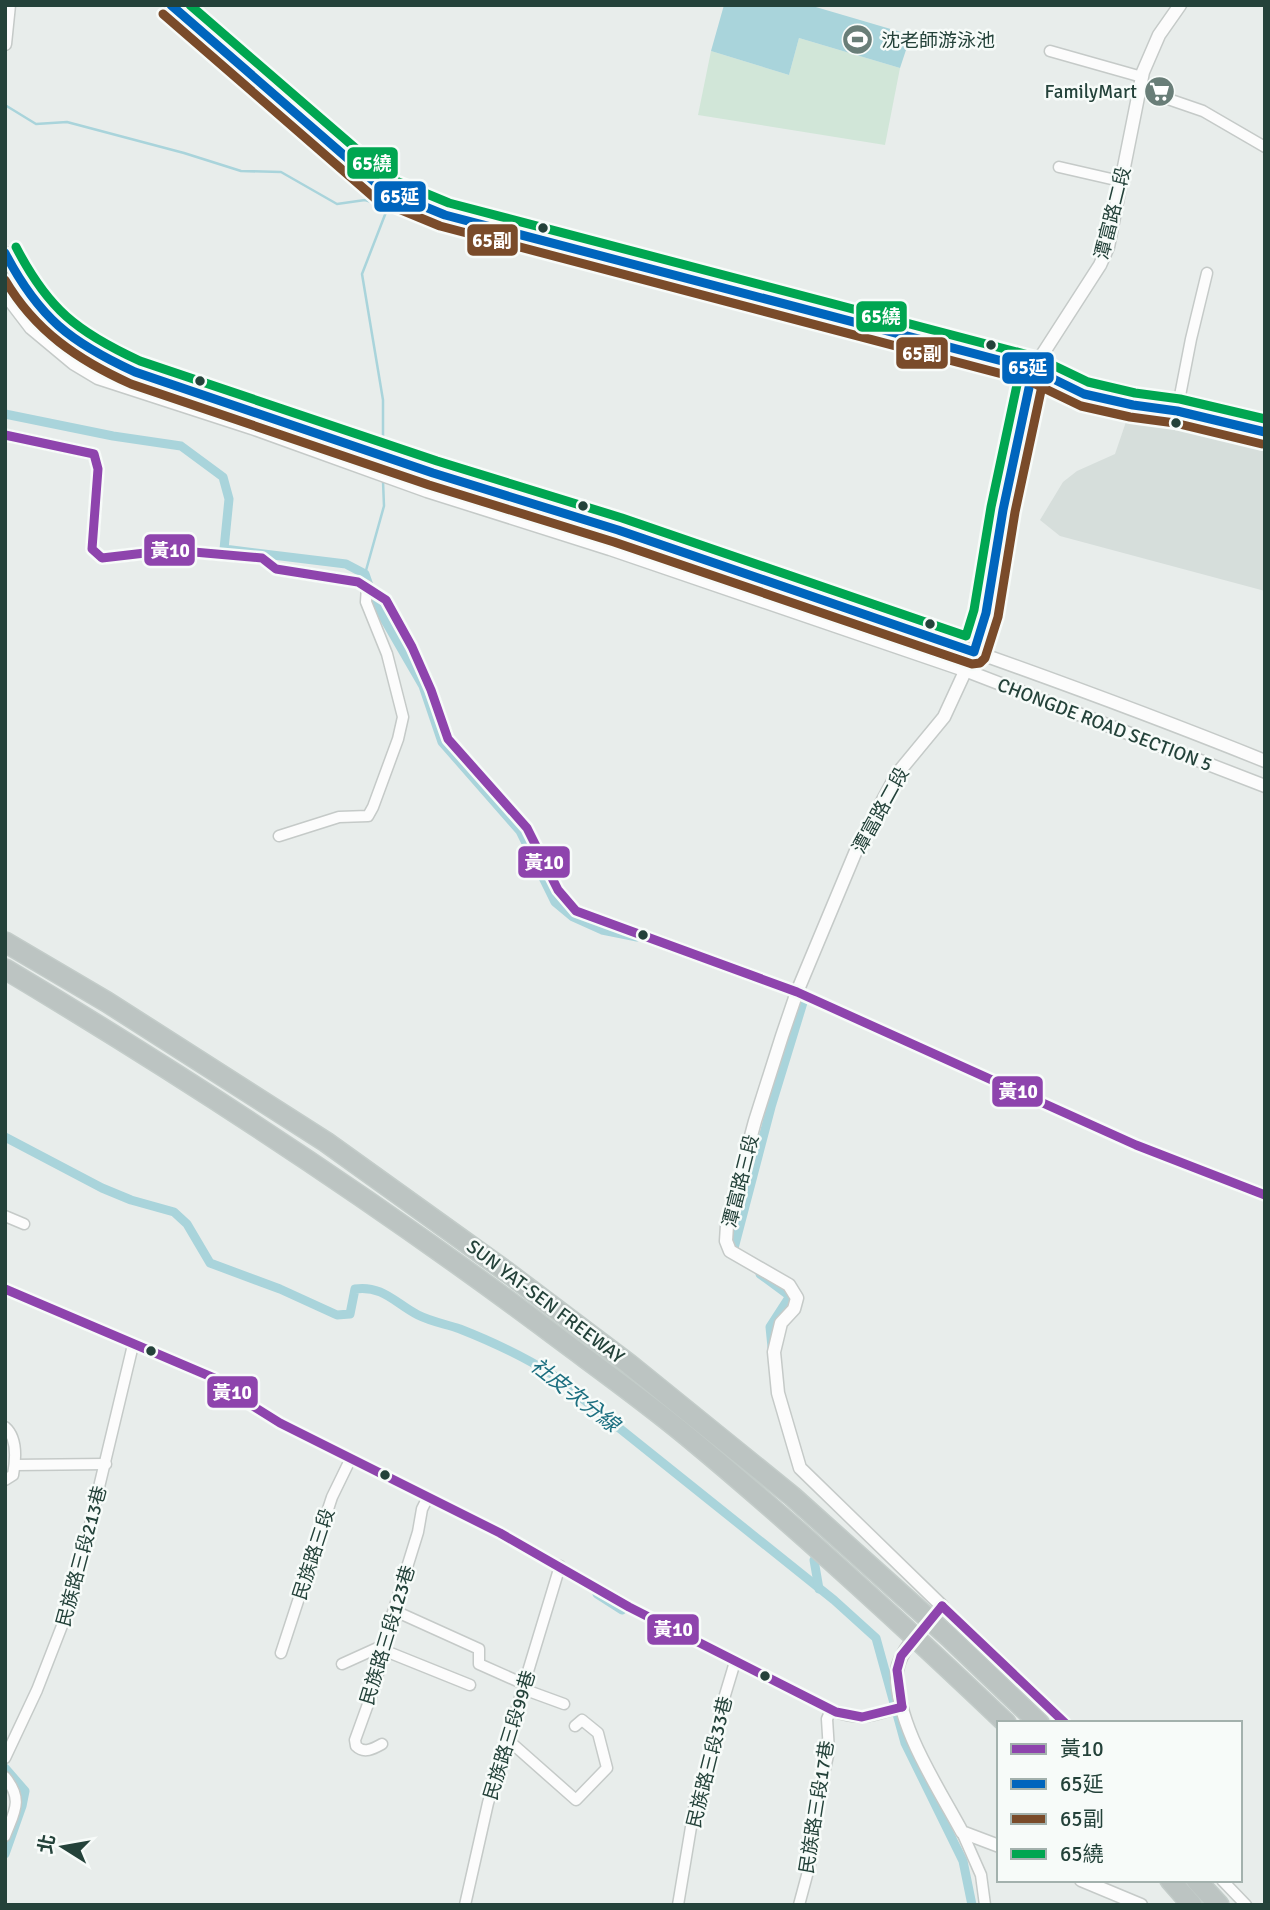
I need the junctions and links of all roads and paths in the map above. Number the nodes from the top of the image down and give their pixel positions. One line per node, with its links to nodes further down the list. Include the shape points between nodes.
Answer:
1 (9, 5): 4 (street)
2 (171, 5): 13 (street, via 384,190 412,203)
3 (1180, 5): 6 (street, 潭富路二段, via 1159,35)
4 (5, 44)
5 (1050, 51): 6 (street)
6 (1141, 83): 7 (street, via 1203,111); 9 (street, 潭富路二段)
7 (1265, 147)
8 (1059, 167): 9 (street)
9 (1120, 181): 13 (street, 潭富路二段, via 1108,247 1100,265)
10 (5, 253): 18 (street, CHONGDE ROAD SECTION 5, via 29,296 65,335 135,372)
11 (1207, 273): 14 (street)
12 (5, 295): 19 (street, CHONGDE ROAD SECTION 5, via 31,328 98,378)
13 (1033, 369): 14 (street, via 1084,394); 18 (street, 潭富路二段, via 986,613)
14 (1177, 411): 15 (street)
15 (1265, 432)
16 (5, 436): 17 (street, via 94,454 98,469 92,549 102,558 172,550 262,558 276,569)
17 (367, 586): 22 (street, via 366,602 401,705 398,739 368,817 339,817); 25 (street, via 386,600 412,647 448,739 527,828 558,890 576,912)
18 (974, 652): 19 (street, 潭富路二段); 20 (street, CHONGDE ROAD SECTION 5)
19 (967, 671): 21 (street, CHONGDE ROAD SECTION 5); 25 (street, 潭富路二段, via 944,717 897,774 858,846)
20 (1265, 761)
21 (1265, 786)
22 (279, 836)
23 (5, 942): 51 (highway, SUN YAT-SEN FREEWAY, via 326,1142 618,1355 792,1496)
24 (5, 970): 50 (highway, SUN YAT-SEN FREEWAY, via 284,1144 443,1252 594,1365 766,1503)
25 (797, 992): 26 (street, via 1136,1144); 38 (street, 潭富路三段, via 755,1121 726,1241 730,1251 789,1285 797,1298 781,1323 774,1352 778,1393 800,1468)
26 (1265, 1195)
27 (5, 1216): 28 (street)
28 (24, 1224)
29 (5, 1289): 30 (street)
30 (133, 1345): 32 (street, via 214,1378 279,1423); 33 (street, 民族路三段213巷)
31 (5, 1427): 34 (street, via 14,1440)
32 (351, 1458): 36 (street); 42 (street, 民族路三段, via 332,1497)
33 (106, 1464): 34 (street); 56 (street, 民族路三段213巷, via 72,1600)
34 (15, 1465): 35 (street, via 13,1475)
35 (5, 1480)
36 (428, 1497): 37 (street); 39 (street, 民族路三段123巷)
37 (560, 1566): 43 (street); 46 (street, 民族路三段99巷)
38 (942, 1606): 52 (street)
39 (395, 1611): 41 (street, 民族路三段123巷); 46 (street, via 479,1649 479,1664)
40 (911, 1642): 48 (street, via 897,1670)
41 (384, 1647): 44 (street); 45 (street); 55 (street, 民族路三段123巷, via 355,1740 361,1750)
42 (281, 1653)
43 (736, 1662): 49 (street); 66 (street, 民族路三段33巷, via 695,1803)
44 (342, 1664)
45 (470, 1685)
46 (523, 1686): 47 (street); 54 (street, 民族路三段99巷)
47 (564, 1704)
48 (897, 1708): 49 (street, via 851,1718); 58 (street)
49 (831, 1710): 67 (street, 民族路三段17巷, via 827,1720 829,1751)
50 (1004, 1721)
51 (1037, 1721)
52 (1063, 1721)
53 (575, 1726): 54 (street, via 582,1720 598,1733 607,1768 576,1800)
54 (508, 1739): 65 (street, 民族路三段99巷)
55 (382, 1744)
56 (5, 1758)
57 (5, 1777): 59 (street, via 17,1796)
58 (962, 1832): 60 (street); 68 (street, via 981,1875)
59 (5, 1836)
60 (997, 1845)
61 (1086, 1882): 69 (street)
62 (1172, 1882): 70 (highway)
63 (1198, 1882): 71 (highway)
64 (1224, 1882): 72 (street)
65 (465, 1905)
66 (678, 1905)
67 (799, 1905)
68 (985, 1905)
69 (1141, 1905)
70 (1192, 1905)
71 (1219, 1905)
72 (1246, 1905)

